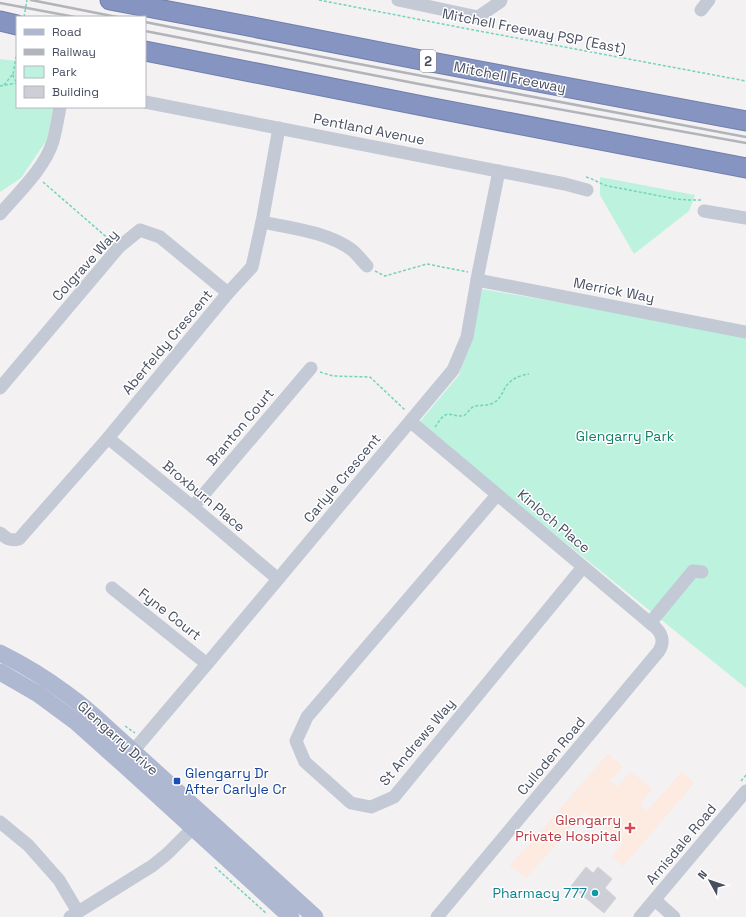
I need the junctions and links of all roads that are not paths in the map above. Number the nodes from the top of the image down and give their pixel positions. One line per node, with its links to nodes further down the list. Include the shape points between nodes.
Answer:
1 (110, 0): 9 (highway, Mitchell Freeway / 2)
2 (398, 0): 3 (street, via 478,17)
3 (501, 0)
4 (0, 22): 5 (highway)
5 (16, 25)
6 (146, 51): 11 (highway)
7 (146, 102): 10 (street, Pentland Avenue)
8 (60, 108): 15 (street, via 53,140 43,162)
9 (746, 121)
10 (279, 128): 12 (street, Pentland Avenue); 17 (street, Aberfeldy Crescent)
11 (746, 168)
12 (499, 171): 13 (street, Pentland Avenue); 19 (street, Carlyle Crescent)
13 (587, 190)
14 (704, 211): 16 (street)
15 (0, 214)
16 (746, 218)
17 (262, 222): 18 (street, via 319,234 334,240 359,256); 20 (street, Aberfeldy Crescent, via 252,267)
18 (366, 266)
19 (477, 277): 21 (street, Merrick Way); 24 (street, Carlyle Crescent, via 467,337 453,370)
20 (228, 294): 23 (street, Colgrave Way, via 160,237 140,230 119,247); 25 (street, Aberfeldy Crescent)
21 (746, 332)
22 (311, 368): 27 (street, Branton Court)
23 (0, 388)
24 (412, 420): 26 (street, Kinloch Place, via 427,436); 31 (street, Carlyle Crescent)
25 (108, 438): 27 (street, Broxburn Place); 28 (street, Aberfeldy Crescent, via 19,539 6,539)
26 (497, 495): 29 (street, Kinloch Place); 29 (street, St Andrews Way, via 307,717 296,741 304,762 351,802 371,807 394,797)
27 (193, 507): 31 (street, Broxburn Place)
28 (0, 533)
29 (583, 567): 33 (street, Kinloch Place)
30 (702, 572): 33 (street, via 693,571)
31 (278, 580): 36 (street, Carlyle Crescent)
32 (112, 588): 36 (street, Fyne Court)
33 (650, 623): 34 (street, Kinloch Place, via 662,634 663,643)
34 (659, 651): 46 (street, Culloden Road)
35 (0, 653): 38 (main road, Glengarry Drive, via 65,692 93,715)
36 (207, 664): 38 (street, Carlyle Crescent)
37 (0, 672): 38 (main road, Glengarry Drive, via 38,694)
38 (128, 757): 41 (main road, Glengarry Drive); 45 (main road, Glengarry Drive)
39 (746, 791): 42 (street, Arnisdale Road)
40 (0, 822): 43 (street, via 28,845 59,880)
41 (193, 828): 43 (street, via 152,866); 44 (main road, Glengarry Drive)
42 (655, 900): 47 (street, Arnisdale Road); 48 (street)
43 (74, 914)
44 (279, 914)
45 (315, 917)
46 (437, 917)
47 (640, 917)
48 (674, 917)

